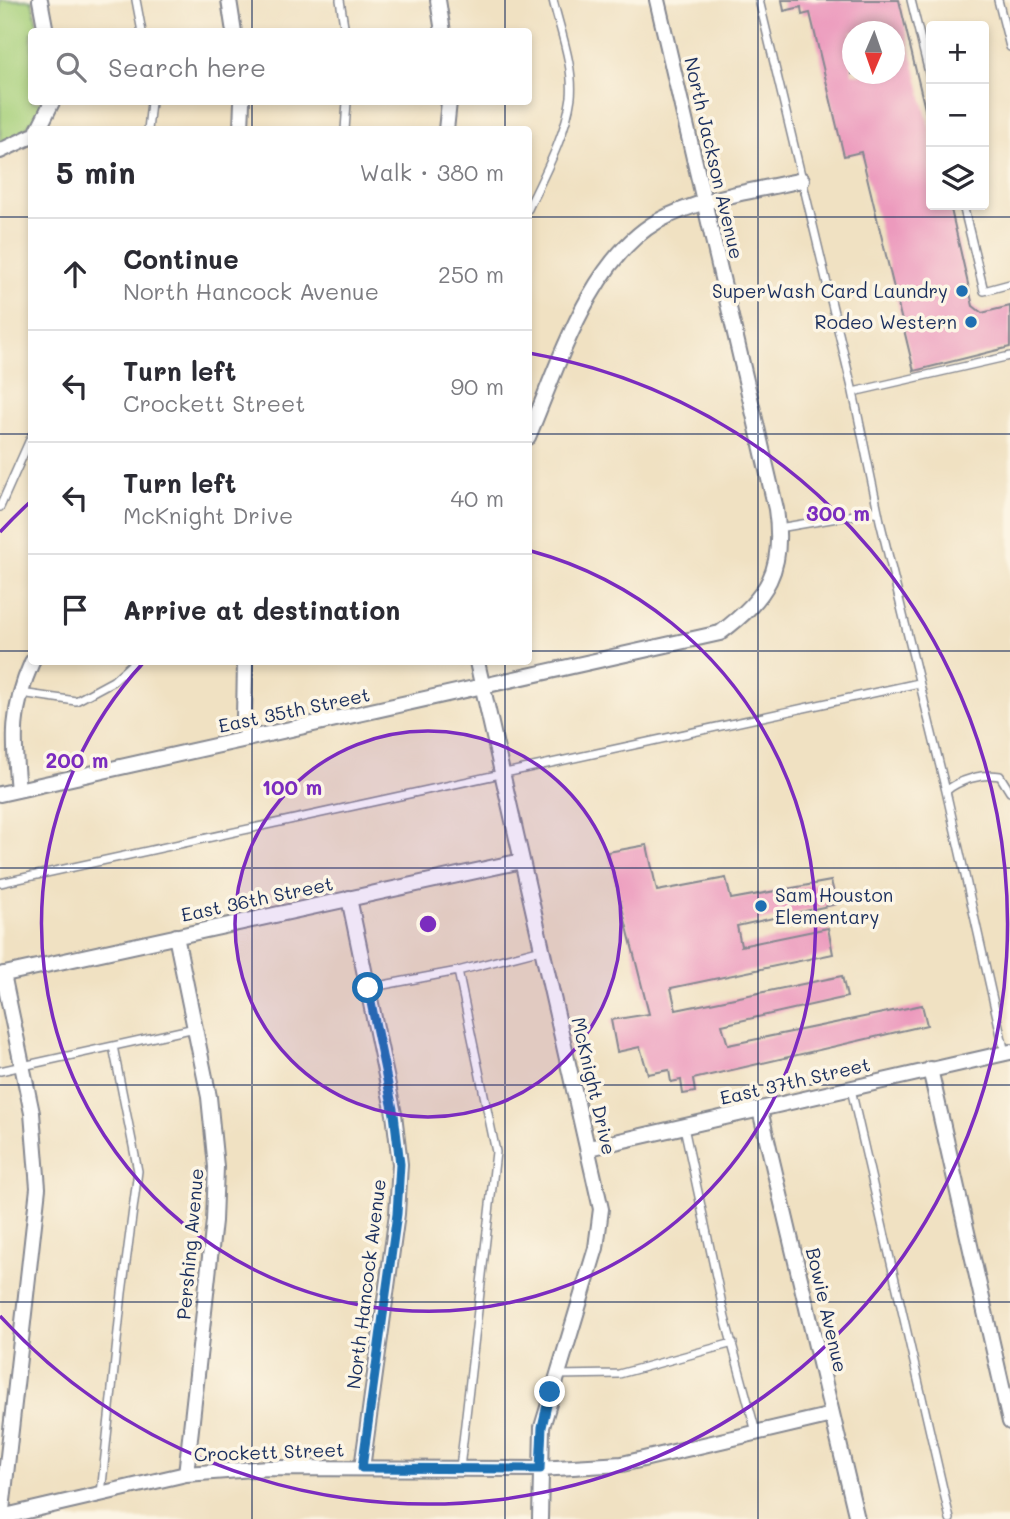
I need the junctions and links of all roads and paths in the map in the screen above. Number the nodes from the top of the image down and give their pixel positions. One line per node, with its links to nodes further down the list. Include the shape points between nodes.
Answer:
1 (40, 0): 11 (street)
2 (136, 0): 12 (lane)
3 (229, 0): 13 (street)
4 (340, 0): 14 (lane)
5 (438, 0): 15 (street)
6 (553, 0): 31 (lane, via 571,98)
7 (657, 0): 32 (street, North Jackson Avenue)
8 (759, 0): 30 (lane)
9 (911, 0): 17 (lane)
10 (998, 0): 16 (lane)
11 (45, 28)
12 (141, 28)
13 (233, 28)
14 (344, 28)
15 (442, 28)
16 (1010, 47)
17 (926, 61)
18 (50, 105): 23 (street)
19 (151, 105): 24 (lane)
20 (242, 105): 25 (street)
21 (347, 105): 26 (lane)
22 (449, 105): 27 (street)
23 (40, 126)
24 (148, 126)
25 (241, 126)
26 (345, 126)
27 (446, 126)
28 (28, 138): 29 (street)
29 (0, 151)
30 (802, 180): 32 (street); 36 (lane)
31 (532, 200)
32 (704, 203): 37 (street, via 659,221 613,257 586,305); 41 (street, North Jackson Avenue)
33 (964, 210): 34 (lane, via 984,291)
34 (1010, 284)
35 (1010, 356): 36 (lane)
36 (853, 392): 40 (lane)
37 (532, 428)
38 (28, 444): 39 (lane)
39 (0, 507)
40 (878, 511): 41 (lane); 47 (lane)
41 (779, 527): 42 (street, North Jackson Avenue, via 779,552 771,581 744,615)
42 (720, 633): 48 (street, East 35th Street)
43 (31, 665): 49 (street)
44 (131, 665): 49 (lane, via 113,681 76,701)
45 (245, 665): 50 (street)
46 (477, 665): 48 (street, McKnight Drive)
47 (919, 683): 51 (lane); 53 (lane)
48 (481, 688): 50 (street, East 35th Street); 51 (street, McKnight Drive)
49 (20, 693): 52 (street, via 12,735)
50 (248, 740): 52 (street, East 35th Street)
51 (502, 776): 56 (street, McKnight Drive); 57 (lane)
52 (18, 790): 55 (street, East 35th Street)
53 (946, 791): 54 (lane, via 991,774 1000,776); 66 (lane)
54 (1010, 792)
55 (0, 794)
56 (522, 861): 58 (street, East 36th Street); 60 (street, McKnight Drive)
57 (0, 883)
58 (349, 898): 59 (street, East 36th Street); 63 (street, North Hancock Avenue)
59 (176, 936): 62 (street, East 36th Street); 64 (street, Pershing Avenue)
60 (542, 949): 61 (lane); 73 (street, McKnight Drive)
61 (458, 971): 63 (lane); 80 (lane, via 496,1152)
62 (2, 974): 67 (street)
63 (368, 988): 79 (street, North Hancock Avenue, via 400,1164)
64 (195, 1028): 65 (lane); 82 (street, Pershing Avenue, via 209,1097 216,1167)
65 (113, 1046): 67 (lane); 83 (lane, via 138,1171)
66 (1008, 1053): 68 (street, East 37th Street)
67 (22, 1066): 69 (lane); 84 (street, via 32,1114 38,1188)
68 (930, 1069): 70 (street, East 37th Street); 77 (street)
69 (0, 1072)
70 (851, 1088): 71 (street, East 37th Street); 87 (lane)
71 (760, 1110): 72 (street, East 37th Street); 76 (street, Bowie Avenue)
72 (684, 1127): 73 (street, East 37th Street); 74 (lane)
73 (589, 1148): 75 (street, McKnight Drive, via 600,1199 600,1229)
74 (733, 1343): 75 (lane, via 619,1374); 78 (lane)
75 (556, 1375): 81 (street, McKnight Drive, via 542,1427)
76 (832, 1415): 78 (street, Crockett Street); 86 (street, Bowie Avenue)
77 (1010, 1422)
78 (756, 1433): 81 (street, Crockett Street, via 622,1464)
79 (362, 1468): 80 (street, Crockett Street); 82 (street, Crockett Street)
80 (459, 1469): 81 (street, Crockett Street)
81 (540, 1469): 85 (street, McKnight Drive)
82 (186, 1474): 83 (street, Crockett Street)
83 (102, 1494): 84 (street, Crockett Street)
84 (1, 1518)
85 (540, 1519)
86 (857, 1519)
87 (950, 1519)

